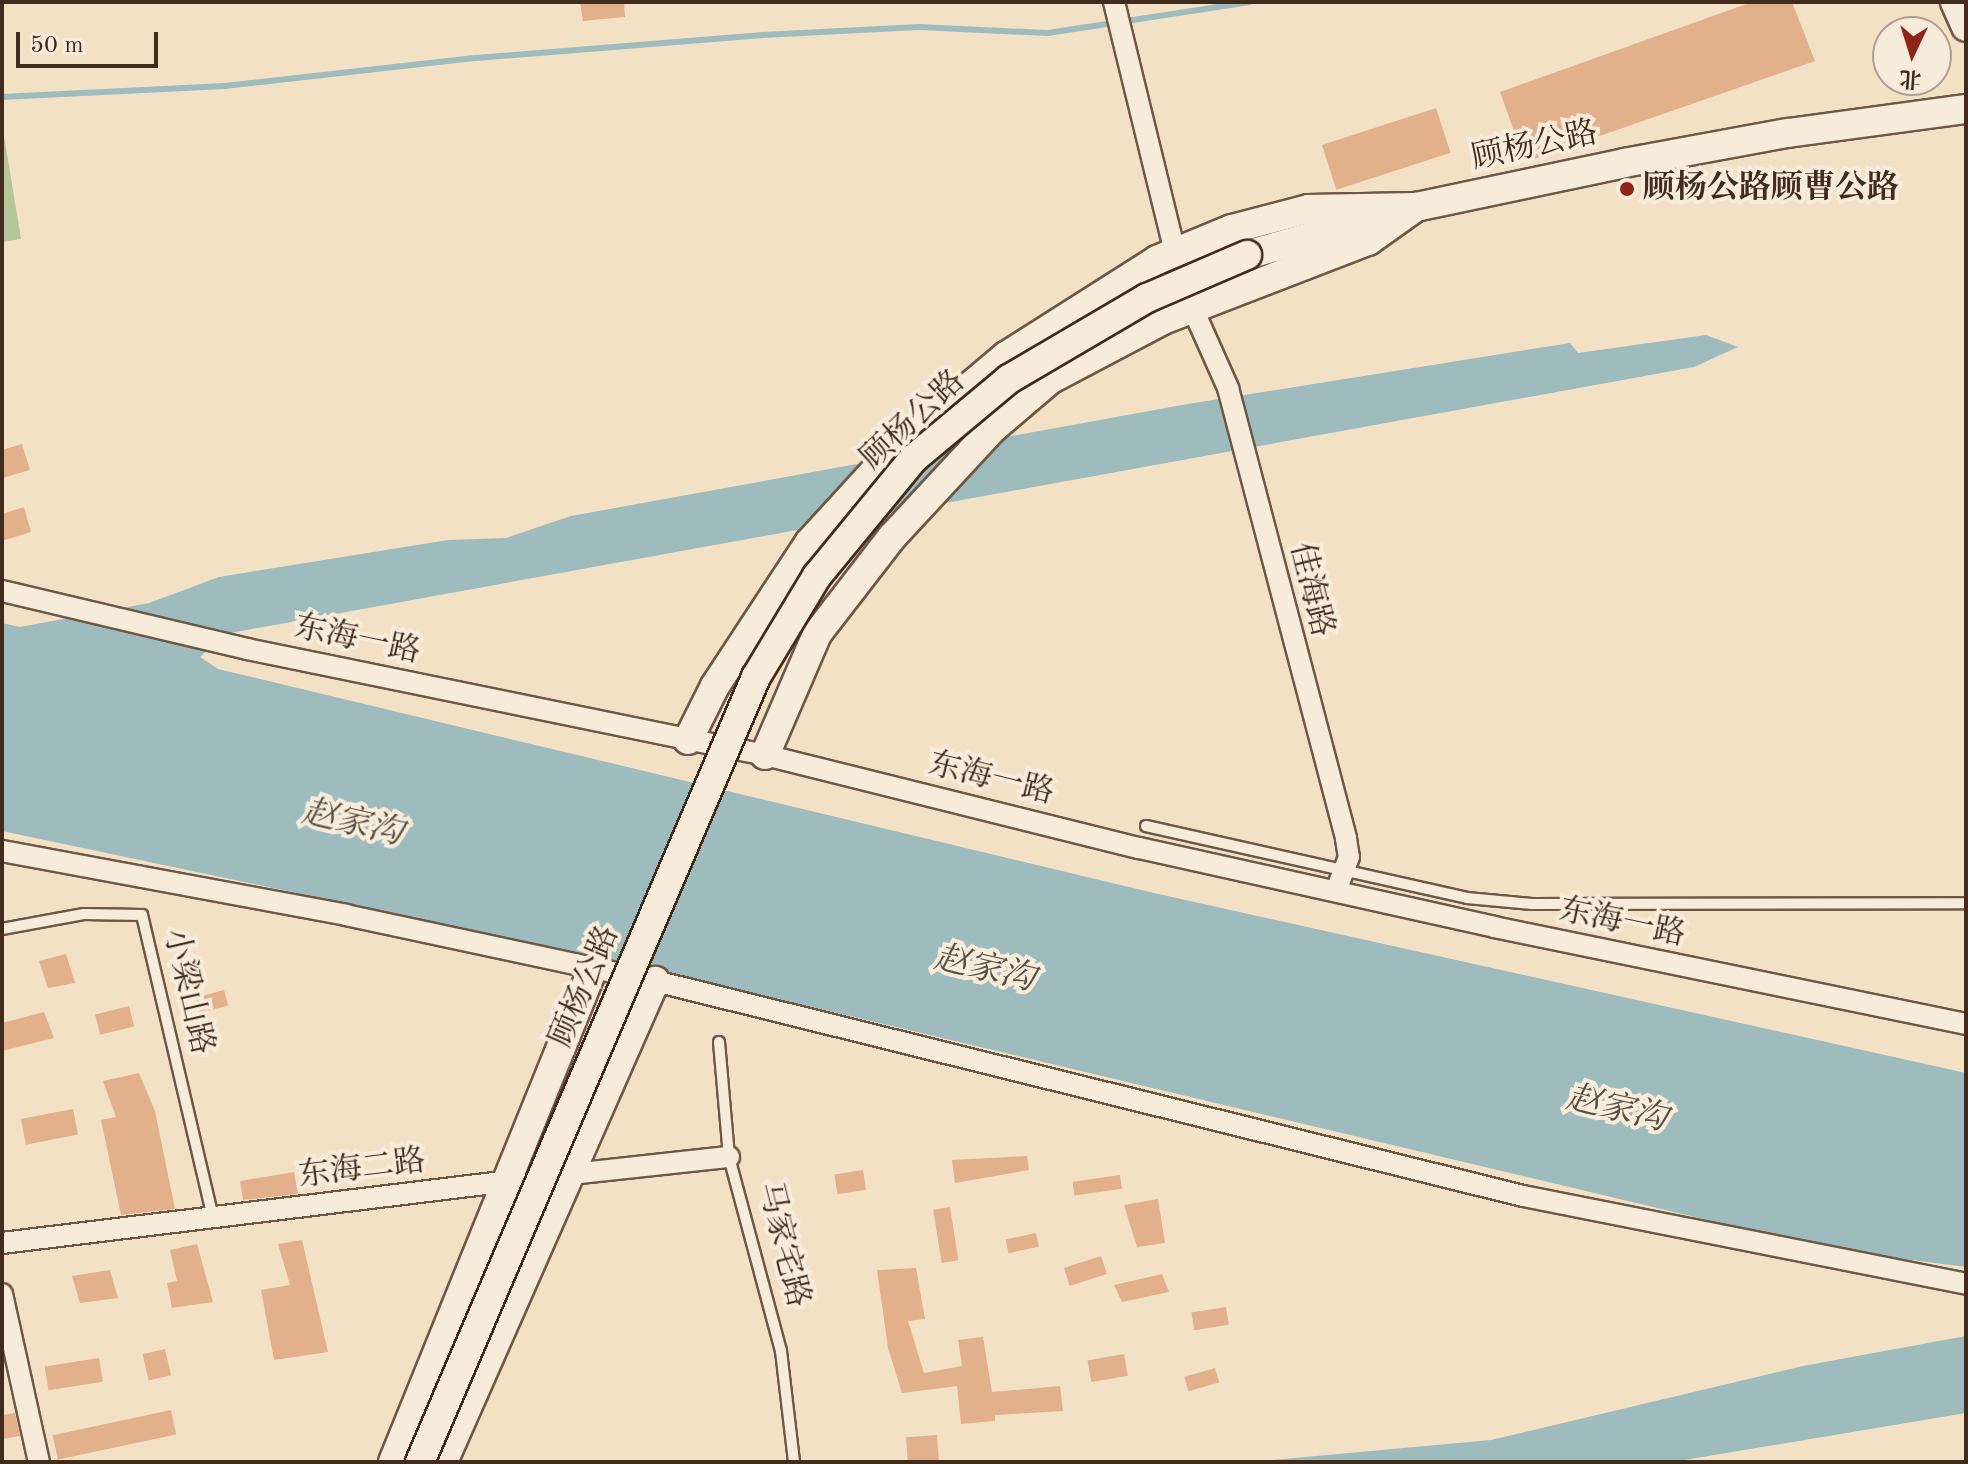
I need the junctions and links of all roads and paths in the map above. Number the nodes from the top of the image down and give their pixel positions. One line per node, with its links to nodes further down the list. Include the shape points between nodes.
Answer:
1 (1955, 2): 3 (street)
2 (1115, 6): 6 (street)
3 (1966, 27)
4 (1966, 109): 5 (street, 顾杨公路, via 1773,135)
5 (1416, 207): 6 (street, via 1308,209 1232,229); 7 (street, via 1357,246); 31 (street, 顾杨公路, bridge, via 1247,255 1147,298 1009,379 913,459 817,576 756,677)
6 (1175, 252): 9 (street, via 1006,356 892,452 809,543 715,686)
7 (1192, 307): 10 (street, via 1051,379 992,429 892,537 817,634); 13 (street, 佳海路, via 1228,388 1346,839)
8 (2, 591): 9 (street, 东海一路, via 247,649)
9 (688, 740): 10 (street, 东海一路)
10 (765, 755): 14 (street, 东海一路)
11 (1146, 826): 13 (lane)
12 (2, 851): 17 (street, via 346,915)
13 (1345, 868): 14 (street, 佳海路); 15 (lane, via 1467,898 1532,904)
14 (1336, 891): 19 (street, 东海一路, via 1903,1015)
15 (1966, 903)
16 (2, 929): 24 (lane, 小梁山路, via 84,914 142,915)
17 (592, 971): 18 (street); 23 (street)
18 (655, 981): 22 (street); 26 (street, via 1523,1196)
19 (1966, 1024)
20 (719, 1042): 21 (lane, 马家宅路)
21 (729, 1157): 22 (street, 东海二路); 28 (lane, 马家宅路, via 781,1351)
22 (571, 1174): 23 (street, 东海二路); 32 (street)
23 (509, 1181): 24 (street, 东海二路); 30 (street)
24 (213, 1220): 25 (street, 东海二路)
25 (2, 1243)
26 (1966, 1284)
27 (2, 1294): 29 (street)
28 (794, 1461)
29 (39, 1462)
30 (393, 1462)
31 (420, 1462)
32 (443, 1462)

